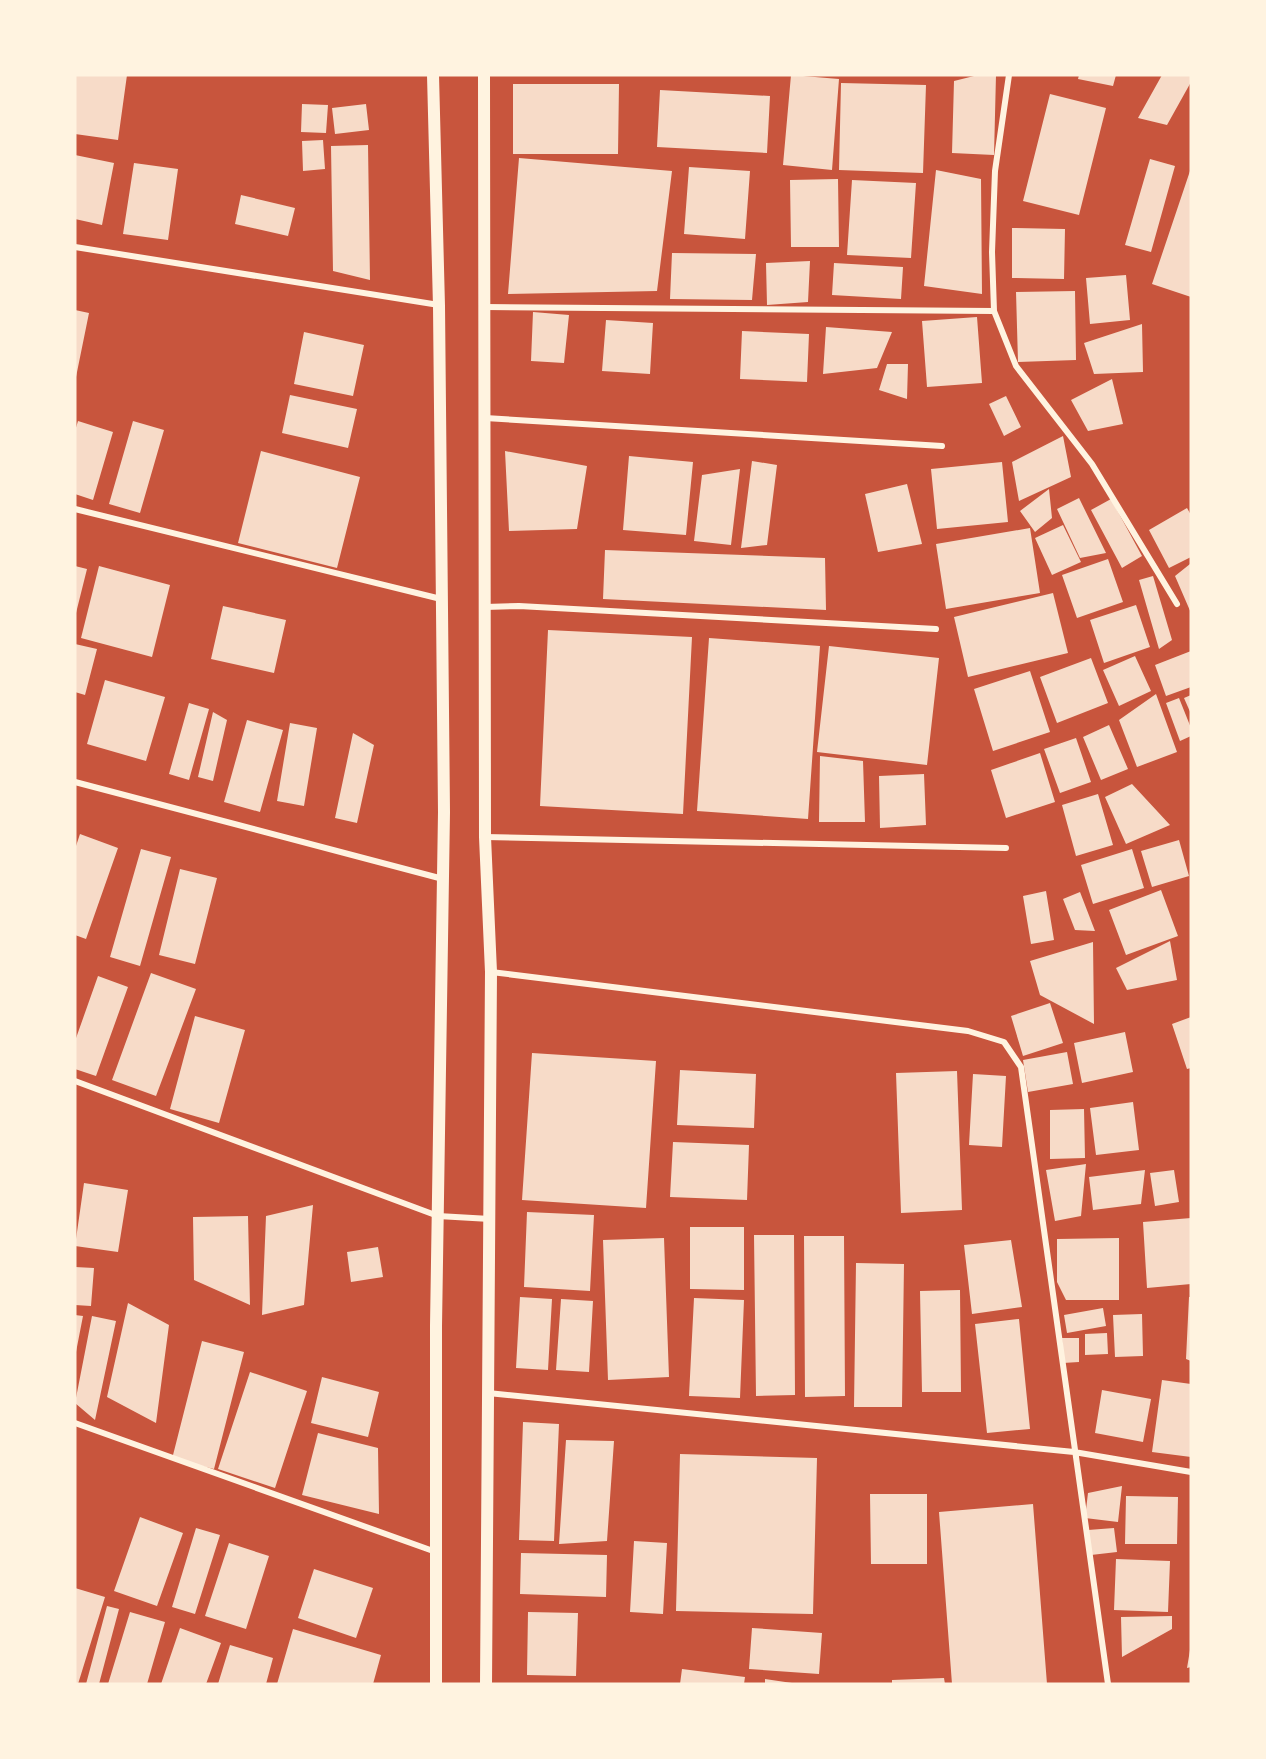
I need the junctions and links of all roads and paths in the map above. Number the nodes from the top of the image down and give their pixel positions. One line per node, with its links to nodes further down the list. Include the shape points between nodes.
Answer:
1 (433, 75): 5 (main road)
2 (484, 75): 6 (main road)
3 (1009, 75): 7 (street, via 995,171)
4 (75, 247): 5 (street)
5 (439, 306): 11 (main road)
6 (484, 307): 7 (street); 8 (main road)
7 (994, 310): 12 (street, via 1016,366 1092,464)
8 (485, 418): 9 (street); 13 (main road)
9 (942, 446)
10 (75, 509): 11 (street)
11 (441, 599): 18 (main road)
12 (1177, 604)
13 (485, 607): 14 (street); 16 (main road)
14 (936, 629)
15 (75, 782): 18 (street)
16 (485, 837): 17 (street); 19 (main road)
17 (1006, 848)
18 (443, 879): 21 (main road)
19 (491, 972): 22 (main road); 25 (street, via 968,1031 1004,1042 1021,1067)
20 (75, 1081): 21 (street)
21 (438, 1216): 22 (street); 27 (main road)
22 (490, 1219): 23 (main road)
23 (489, 1393): 25 (street); 29 (main road)
24 (75, 1423): 27 (street)
25 (1074, 1452): 26 (street); 30 (street)
26 (1191, 1472)
27 (437, 1553): 28 (main road)
28 (436, 1684)
29 (486, 1684)
30 (1108, 1684)

